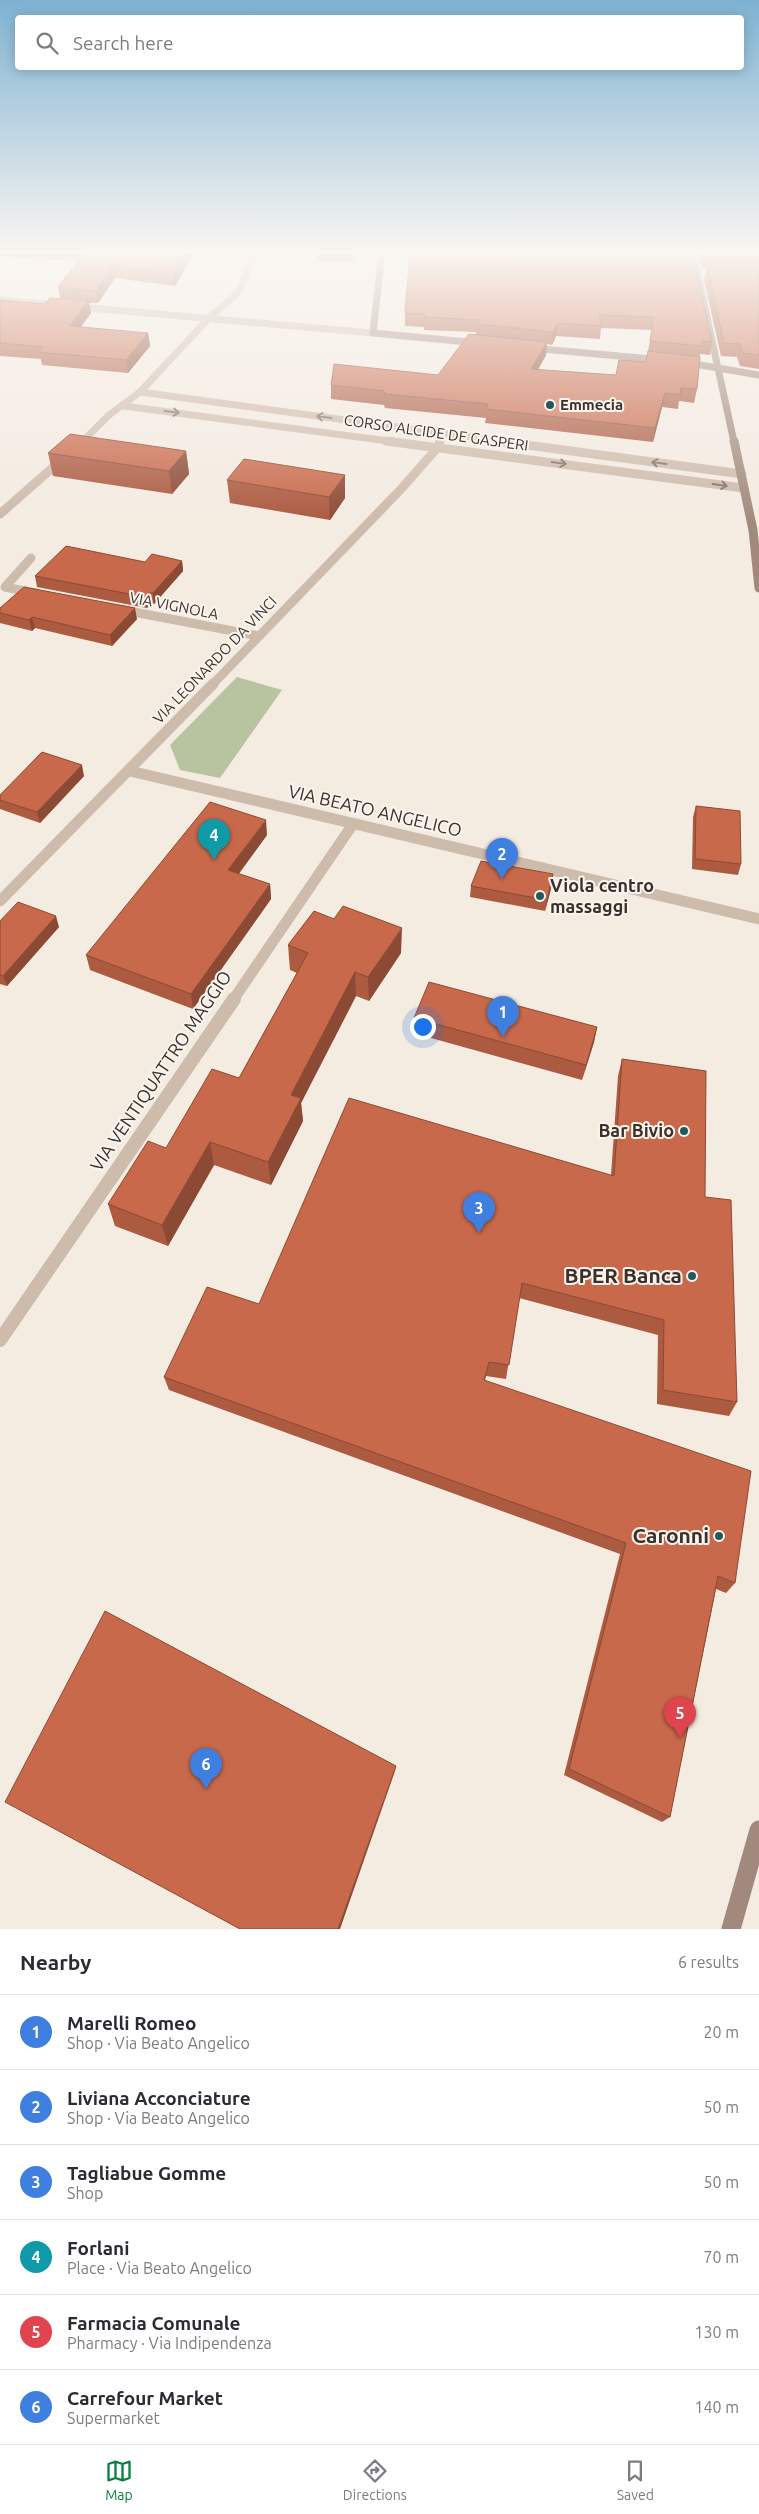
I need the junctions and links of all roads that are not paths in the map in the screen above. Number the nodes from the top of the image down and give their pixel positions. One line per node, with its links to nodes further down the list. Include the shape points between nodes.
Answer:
1 (186, 343): 10 (street)
2 (480, 343): 4 (street)
3 (713, 343): 8 (street)
4 (490, 344)
5 (520, 347): 6 (street)
6 (667, 361)
7 (677, 362): 8 (street)
8 (718, 368): 9 (street); 14 (street)
9 (759, 375)
10 (140, 392): 11 (street); 12 (street, CORSO ALCIDE DE GASPERI, one-way to 10)
11 (124, 406): 13 (street, CORSO ALCIDE DE GASPERI, one-way to 13); 16 (street, via 109,415)
12 (443, 433): 13 (street, VIA LEONARDO DA VINCI); 14 (street, CORSO ALCIDE DE GASPERI, one-way to 12)
13 (438, 447): 15 (street, CORSO ALCIDE DE GASPERI, one-way to 15); 21 (street, VIA LEONARDO DA VINCI)
14 (742, 474): 15 (street)
15 (744, 488): 18 (street, via 753,530)
16 (0, 514)
17 (31, 558): 19 (street, via 5,587)
18 (759, 588)
19 (44, 595)
20 (112, 608): 21 (street, VIA VIGNOLA)
21 (259, 636): 22 (street, VIA LEONARDO DA VINCI)
22 (130, 771): 23 (street, VIA BEATO ANGELICO); 24 (street, VIA LEONARDO DA VINCI)
23 (353, 824): 25 (street, VIA BEATO ANGELICO); 26 (street, VIA VENTIQUATTRO MAGGIO)
24 (0, 901)
25 (759, 919)
26 (0, 1340)
27 (759, 1830): 28 (street)
28 (731, 1929)

